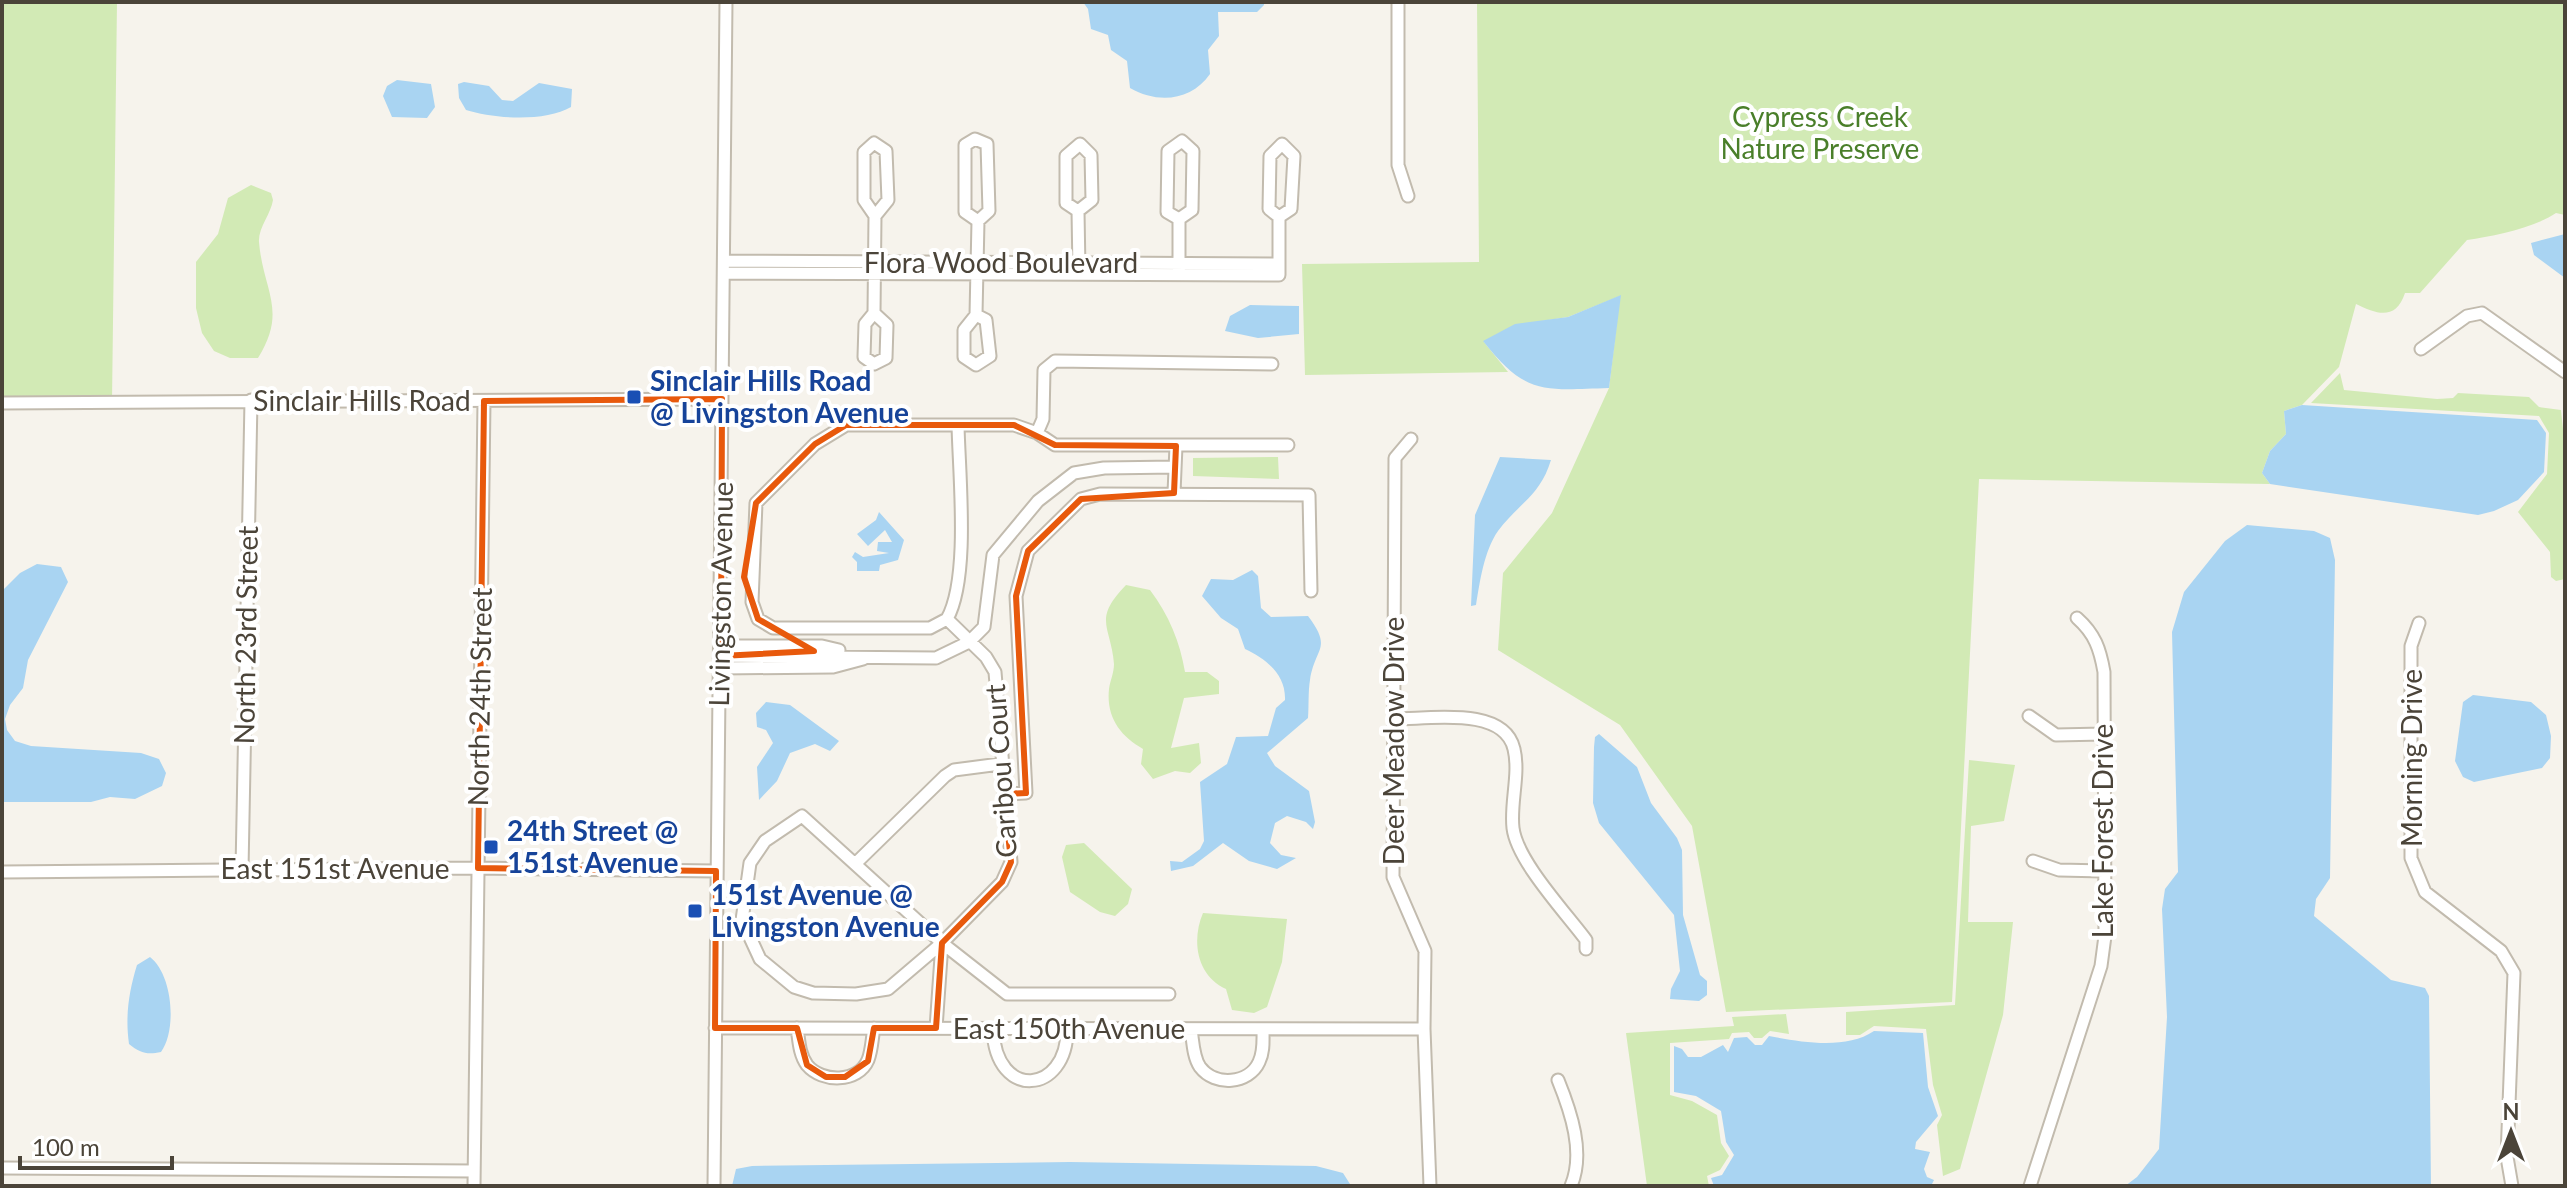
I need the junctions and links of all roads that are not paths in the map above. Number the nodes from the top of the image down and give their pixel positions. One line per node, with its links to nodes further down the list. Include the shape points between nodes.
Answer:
1 (726, 2): 9 (street, Livingston Avenue)
2 (1398, 2): 3 (street, via 1398,165)
3 (1408, 196)
4 (1078, 211): 4 (street, via 1066,203 1066,156 1080,144 1091,155 1092,200); 10 (street)
5 (875, 216): 5 (street, via 864,200 864,152 874,143 886,151 888,200); 11 (street)
6 (1279, 217): 6 (street, via 1269,209 1270,156 1282,144 1294,156 1291,209); 12 (street, Flora Wood Boulevard, via 1279,270)
7 (1179, 219): 7 (street, via 1167,212 1168,151 1182,141 1193,151 1192,210); 12 (street)
8 (978, 221): 8 (street, via 965,212 965,145 975,139 987,144 989,211); 13 (street)
9 (724, 267): 11 (street, Flora Wood Boulevard); 19 (street, Livingston Avenue)
10 (1079, 268): 12 (street, Flora Wood Boulevard); 13 (street, Flora Wood Boulevard)
11 (874, 269): 13 (street, Flora Wood Boulevard); 14 (street)
12 (1179, 269)
13 (976, 270): 15 (street)
14 (874, 313)
15 (976, 315)
16 (2421, 349): 18 (street, via 2467,316 2482,313)
17 (1272, 364): 24 (street, via 1055,361 1044,370 1043,419)
18 (2565, 372)
19 (722, 399): 21 (street, Sinclair Hills Road); 35 (street, Livingston Avenue)
20 (251, 400): 21 (street, Sinclair Hills Road); 22 (street, Sinclair Hills Road); 45 (street, North 23rd Street)
21 (484, 401): 44 (street, North 24th Street)
22 (2, 403)
23 (958, 425): 24 (street, via 1014,425); 32 (street, via 959,585 958,600); 32 (street, via 846,425 815,444 771,485 756,503 752,525 752,602 758,619 773,628 930,628)
24 (1037, 433): 27 (street, via 1055,445)
25 (1411, 439): 38 (street, Deer Meadow Drive, via 1395,458)
26 (1288, 445): 27 (street)
27 (1176, 446): 28 (street)
28 (1175, 467): 29 (street); 34 (street, via 1074,473 1038,501 993,555 984,627)
29 (1174, 493): 30 (street, via 1309,495); 41 (street, via 1081,499 1028,551 1016,596 1026,793)
30 (1311, 591)
31 (2077, 618): 39 (street, Lake Forest Drive, via 2101,651)
32 (947, 619): 34 (street, Caribou Court)
33 (2419, 623): 71 (street, Morning Drive, via 2411,646 2411,858 2425,892 2501,951 2514,973 2507,1157)
34 (969, 642): 36 (street, via 936,658); 40 (street, Caribou Court, via 995,672)
35 (721, 657): 36 (street, via 833,667); 36 (street, via 822,646); 46 (street, Livingston Avenue)
36 (867, 657)
37 (2029, 716): 39 (street, via 2056,735)
38 (1395, 719): 50 (street, via 1489,720 1505,729 1515,750 1513,830 1523,853 1586,940); 57 (street, Deer Meadow Drive, via 1393,877 1425,951)
39 (2103, 734): 47 (street, Lake Forest Drive)
40 (1000, 764): 41 (street, Caribou Court); 43 (street, via 945,776)
41 (1004, 794): 49 (street, Caribou Court, via 1011,862 1002,882)
42 (2033, 861): 47 (street, via 2059,870)
43 (855, 864): 49 (street); 49 (street, Caribou Court, via 802,816 765,841 750,863 742,920 760,959 794,987 856,994 888,989)
44 (478, 868): 45 (street, East 151st Avenue); 46 (street, East 151st Avenue); 64 (street, North 24th Street)
45 (242, 870): 48 (street, East 151st Avenue)
46 (716, 871): 52 (street, Livingston Avenue)
47 (2104, 871): 70 (street, Lake Forest Drive, via 2101,966)
48 (2, 872)
49 (942, 943): 51 (street, via 1007,994); 55 (street)
50 (1586, 949)
51 (1169, 994)
52 (715, 1028): 53 (street, East 150th Avenue); 67 (street, Livingston Avenue)
53 (797, 1028): 54 (street, East 150th Avenue); 54 (street, via 807,1065 834,1078 863,1068)
54 (874, 1028): 55 (street, East 150th Avenue)
55 (936, 1028): 58 (street, East 150th Avenue)
56 (1191, 1029): 59 (street, East 150th Avenue); 60 (street, East 150th Avenue); 60 (street, via 1200,1067 1232,1081 1259,1064)
57 (1424, 1029): 60 (street, East 150th Avenue); 68 (street, Deer Meadow Drive)
58 (993, 1030): 59 (street, East 150th Avenue); 59 (street, via 998,1062 1024,1079 1040,1078 1059,1066)
59 (1067, 1030)
60 (1263, 1030)
61 (1558, 1080): 69 (street, via 1571,1112 1578,1169)
62 (2, 1168): 63 (street)
63 (242, 1171): 64 (street); 65 (street)
64 (474, 1171): 66 (street, North 24th Street)
65 (242, 1186)
66 (474, 1186)
67 (714, 1186)
68 (1430, 1186)
69 (1571, 1186)
70 (2030, 1186)
71 (2512, 1186)

